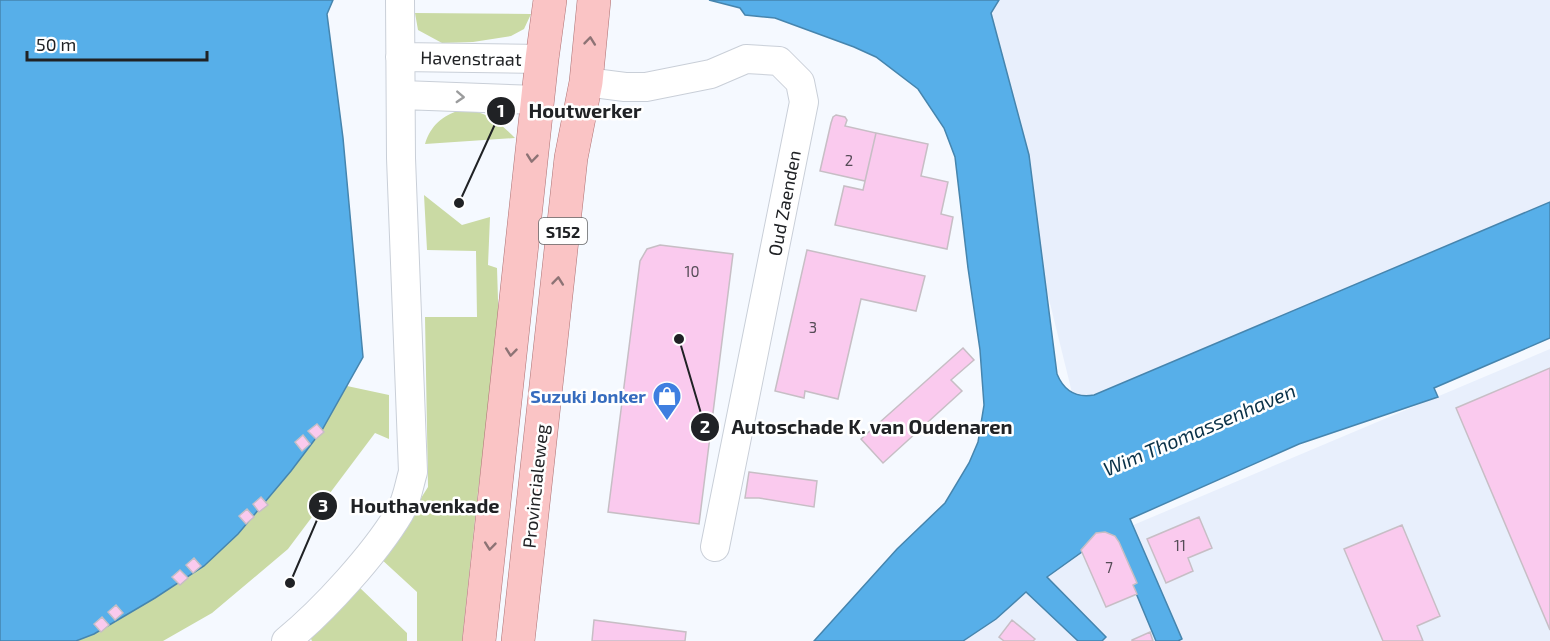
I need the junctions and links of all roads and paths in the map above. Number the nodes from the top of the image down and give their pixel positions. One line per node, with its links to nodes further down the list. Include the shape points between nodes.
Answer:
1 (400, 0): 4 (street, Havenstraat)
2 (550, 0): 5 (main road, S152)
3 (594, 0): 6 (main road, Provincialeweg / S152, one-way to 3)
4 (400, 57): 5 (street, Havenstraat); 7 (street, Havenstraat)
5 (542, 59): 6 (main road); 8 (main road, S152)
6 (586, 82): 8 (main road); 9 (street, Oud Zaenden, via 646,87 711,74 747,59 779,61 800,82 804,102); 12 (main road, Provincialeweg / S152, one-way to 6, via 572,158)
7 (402, 94): 8 (street, one-way to 8); 10 (street, Havenstraat, via 413,472 401,510 369,556)
8 (538, 100): 11 (main road, S152, one-way to 11)
9 (715, 547)
10 (286, 641)
11 (479, 641)
12 (518, 641)

